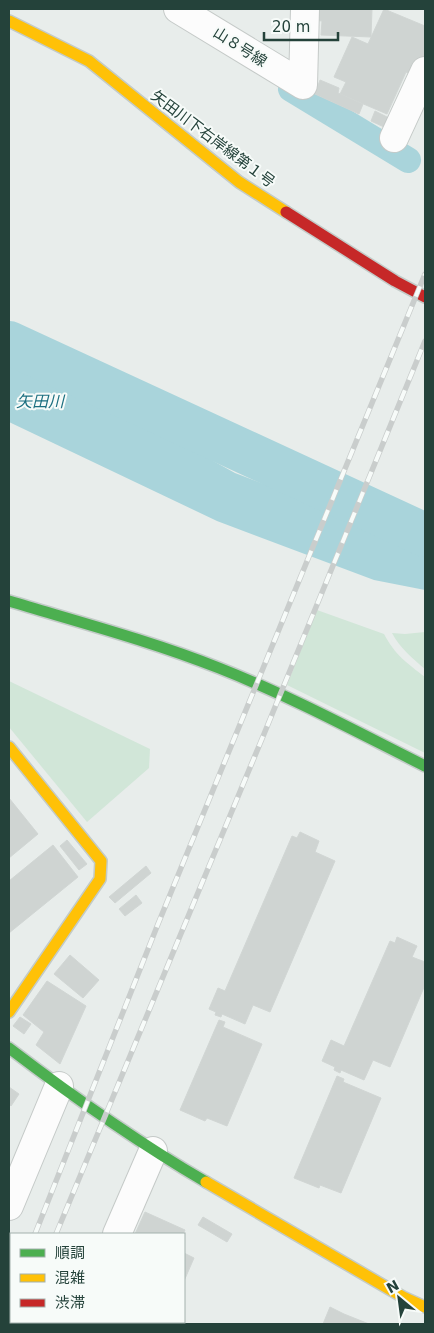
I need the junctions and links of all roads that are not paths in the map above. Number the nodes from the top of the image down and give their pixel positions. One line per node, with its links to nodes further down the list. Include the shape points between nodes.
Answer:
1 (178, 9): 2 (street, 山８号線, via 303,84)
2 (305, 9)
3 (9, 21): 6 (street, 矢田川下右岸線第１号, via 89,61 239,182)
4 (425, 71): 5 (street)
5 (394, 138)
6 (425, 297)
7 (9, 601): 9 (street, via 218,668 306,706)
8 (9, 746): 10 (street, via 101,861 100,879)
9 (425, 766)
10 (9, 1012)
11 (9, 1048): 12 (street)
12 (59, 1086): 13 (street); 14 (street)
13 (153, 1151): 15 (street); 16 (street)
14 (9, 1206)
15 (117, 1233)
16 (425, 1307)

